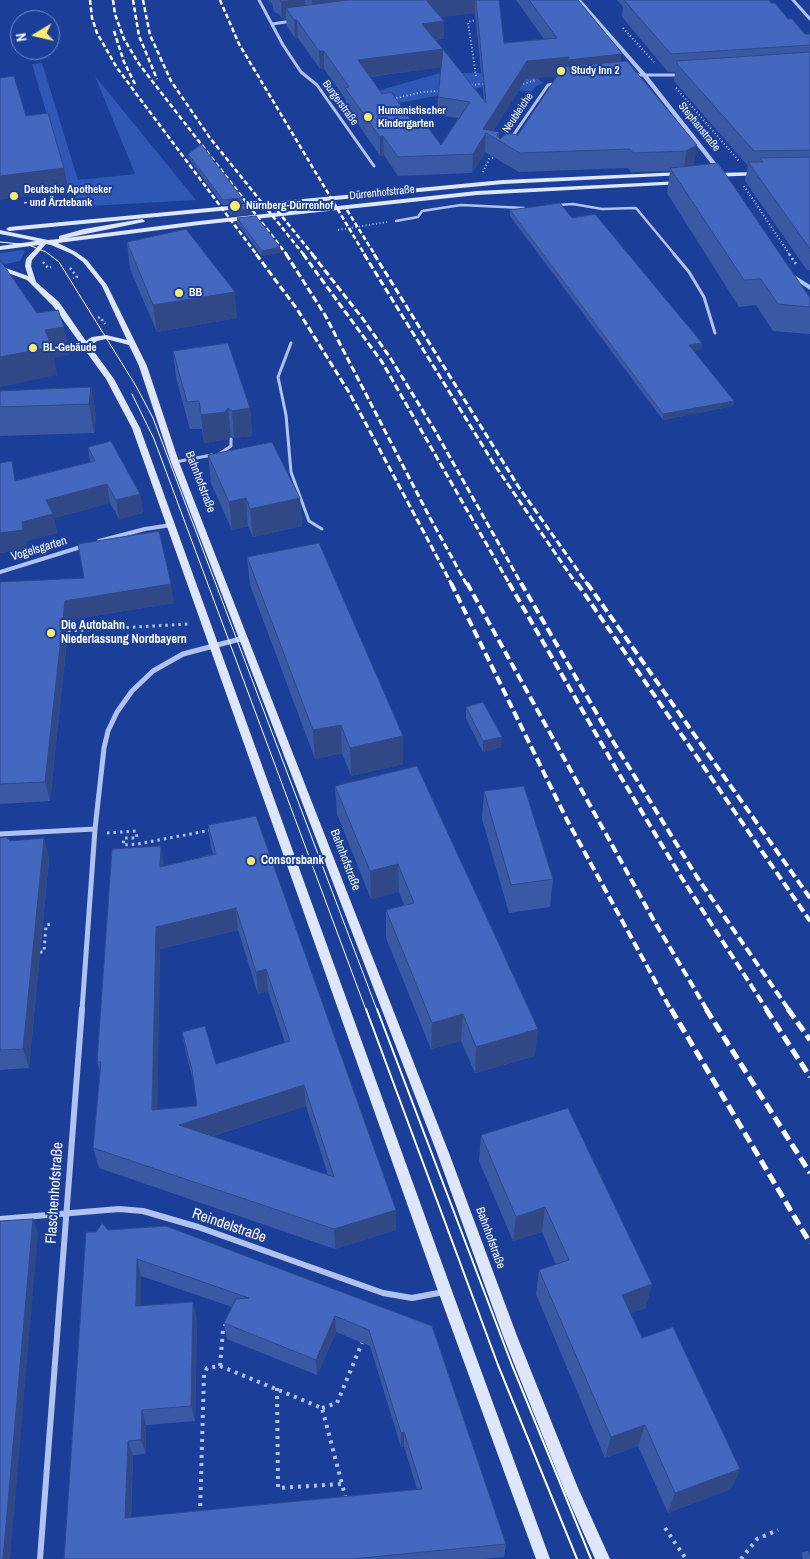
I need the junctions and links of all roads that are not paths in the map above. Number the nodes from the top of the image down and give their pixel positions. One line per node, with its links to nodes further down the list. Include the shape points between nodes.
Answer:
1 (259, 0): 6 (street, Burgerstraße)
2 (579, 0): 9 (street, Stephanstraße)
3 (793, 0): 5 (street)
4 (301, 19): 6 (street)
5 (810, 19)
6 (272, 24): 12 (street, Burgerstraße, via 301,72 317,85)
7 (629, 75): 9 (street)
8 (685, 75): 9 (street)
9 (645, 76): 16 (street, Stephanstraße)
10 (562, 82): 11 (street, Neubleiche, via 546,88)
11 (500, 155)
12 (374, 166)
13 (687, 174): 20 (main road, Dürrenhofstraße, via 504,182)
14 (762, 174): 16 (main road)
15 (707, 177): 16 (main road)
16 (725, 178)
17 (690, 182): 23 (main road, Dürrenhofstraße, via 482,192)
18 (556, 205): 32 (lane, via 636,208 689,272 704,297)
19 (532, 208): 21 (lane, via 460,205 422,211 418,217)
20 (183, 212): 22 (main road, Dürrenhofstraße); 23 (main road, Dürrenhofstraße, via 76,232)
21 (396, 221)
22 (0, 231): 23 (main road, Bahnhofstraße)
23 (48, 243): 24 (main road, Dürrenhofstraße); 29 (main road, via 29,259); 34 (main road, Bahnhofstraße, via 74,253 95,272 110,295)
24 (0, 248)
25 (0, 268): 29 (main road)
26 (786, 268): 27 (street)
27 (791, 275): 28 (street); 30 (street); 31 (street)
28 (810, 278)
29 (33, 282): 33 (main road, via 56,304)
30 (810, 288)
31 (800, 293)
32 (715, 333)
33 (87, 344): 34 (main road, via 106,337); 38 (main road, via 129,412)
34 (133, 344): 37 (main road, Bahnhofstraße, via 152,387)
35 (291, 344): 39 (lane, via 278,377 286,415 291,472 309,521)
36 (231, 439): 37 (lane, via 231,446 220,453)
37 (175, 462): 41 (main road, Bahnhofstraße)
38 (172, 524): 40 (street, Vogelsgarten, via 123,534); 42 (main road)
39 (322, 529)
40 (0, 572)
41 (244, 638): 42 (street, Flaschenhofstraße); 50 (main road, Bahnhofstraße, via 514,1345 572,1492)
42 (213, 645): 43 (street, Flaschenhofstraße, via 174,657 152,670 117,712 104,748); 47 (main road)
43 (95, 829): 44 (street); 45 (street, Flaschenhofstraße)
44 (0, 834)
45 (68, 1213): 46 (street, Reindelstraße); 47 (street, Reindelstraße, via 119,1209 143,1211 198,1227 383,1293 412,1298); 48 (street, Flaschenhofstraße)
46 (0, 1219)
47 (445, 1292): 49 (main road)
48 (40, 1559)
49 (543, 1559)
50 (603, 1559)

